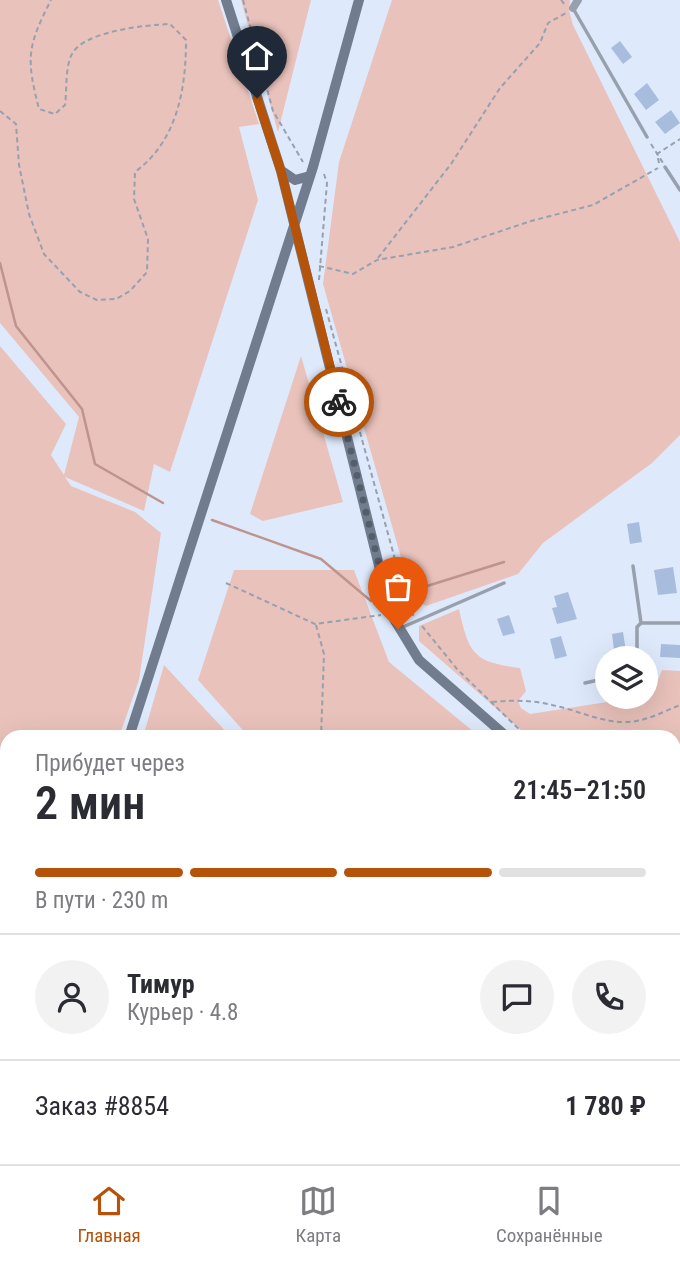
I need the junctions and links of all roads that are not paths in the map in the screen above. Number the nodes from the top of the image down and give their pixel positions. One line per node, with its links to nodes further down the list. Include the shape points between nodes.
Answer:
1 (226, 0): 6 (street)
2 (359, 0): 7 (street)
3 (575, 4): 4 (lane)
4 (646, 137)
5 (665, 167): 8 (lane)
6 (281, 171): 7 (street, via 295,180); 9 (street)
7 (310, 176): 9 (street)
8 (680, 190)
9 (294, 223): 10 (street); 11 (street)
10 (278, 268): 11 (street, via 294,264); 20 (street)
11 (307, 272): 16 (street)
12 (633, 566): 14 (lane)
13 (504, 583): 16 (lane)
14 (641, 623): 15 (lane); 17 (lane)
15 (680, 623)
16 (398, 629): 21 (street, via 419,660)
17 (637, 646)
18 (595, 681): 19 (lane)
19 (585, 683)
20 (131, 730)
21 (499, 730)

